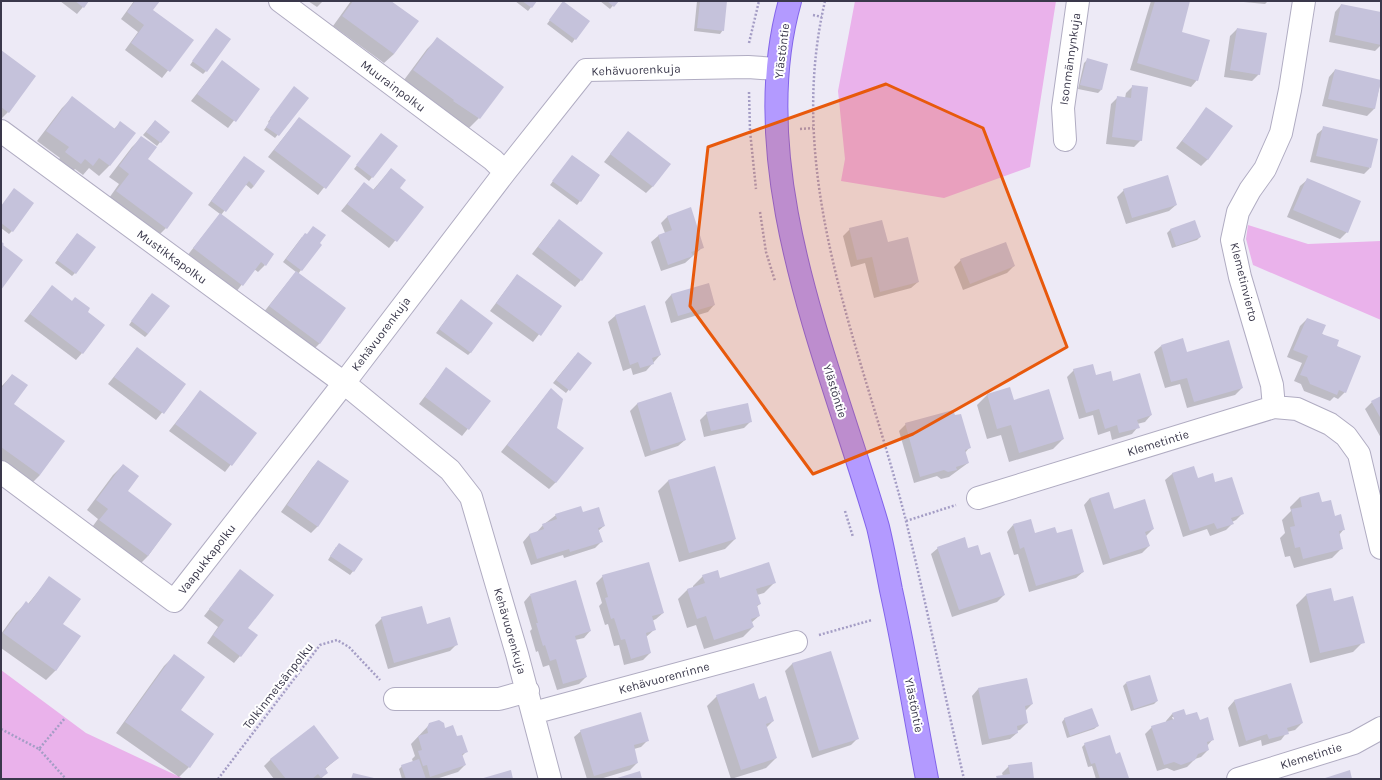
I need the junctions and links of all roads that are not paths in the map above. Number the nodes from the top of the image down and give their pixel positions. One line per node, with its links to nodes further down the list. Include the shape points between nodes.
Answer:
1 (280, 1): 8 (street, Muurainpolku, via 493,160)
2 (790, 1): 5 (main road, Ylästöntie)
3 (1078, 1): 7 (street, Isonmännynkuja, via 1063,108)
4 (1304, 1): 10 (street, Klemetinvierto, via 1281,133 1264,169 1238,212 1232,240 1240,277 1272,385)
5 (777, 68): 8 (street, Kehävuorenkuja, via 586,70); 20 (main road, Ylästöntie, via 777,130 787,214 805,294 878,529)
6 (1, 131): 9 (street, Mustikkapolku)
7 (1065, 140)
8 (505, 172): 9 (street, Kehävuorenkuja)
9 (344, 383): 11 (street, Vaapukkapolku, via 174,601); 15 (street, Kehävuorenkuja, via 450,470 471,497)
10 (1274, 407): 12 (street, Klemetintie); 13 (street, Klemetintie, via 1297,409 1330,424 1346,436 1359,454)
11 (1, 472)
12 (978, 498)
13 (1381, 548)
14 (796, 642): 17 (street, Kehävuorenrinne)
15 (528, 691): 16 (street, via 499,700); 17 (street, Kehävuorenkuja)
16 (395, 699)
17 (533, 713): 19 (street, Kehävuorenkuja)
18 (1381, 728): 21 (street, Klemetintie, via 1354,743)
19 (550, 779)
20 (927, 779)
21 (1238, 779)

